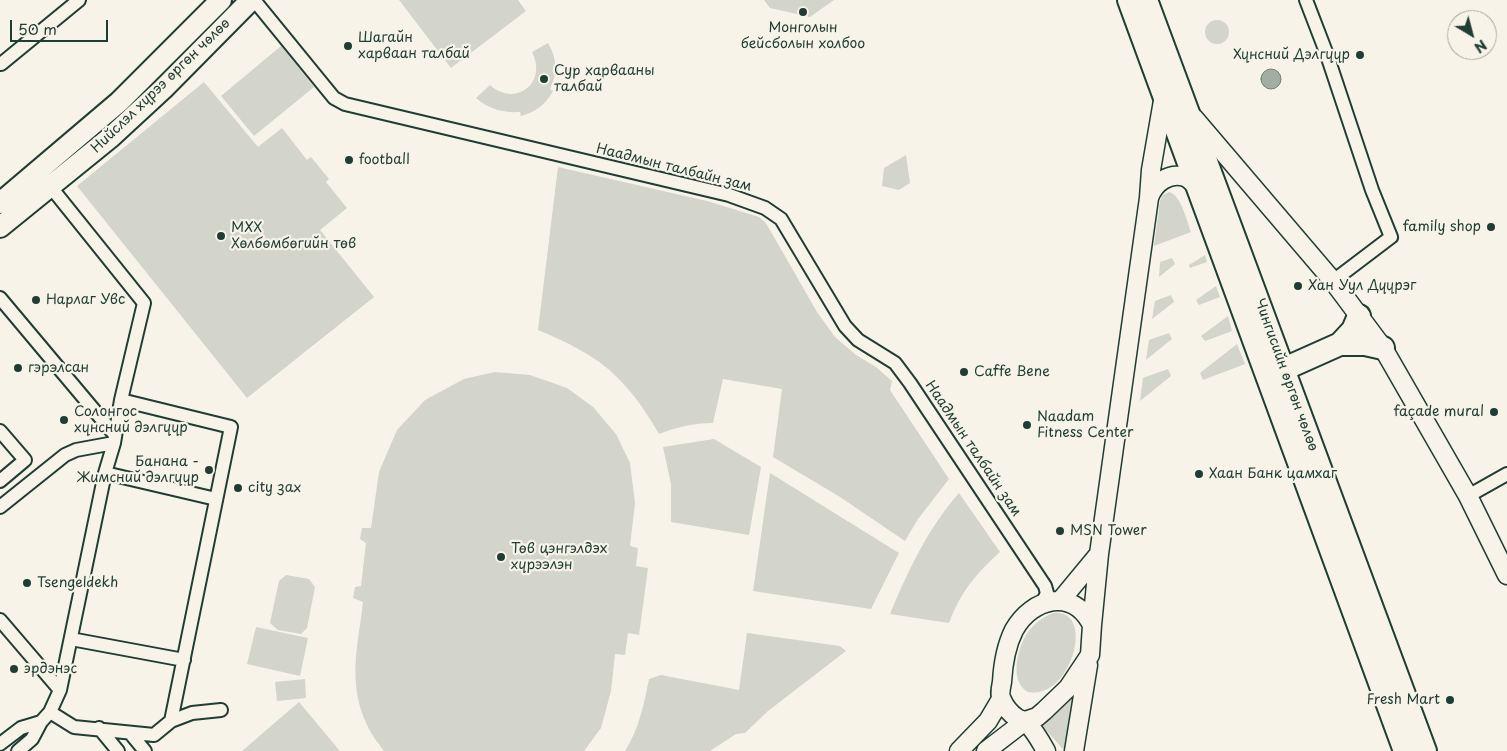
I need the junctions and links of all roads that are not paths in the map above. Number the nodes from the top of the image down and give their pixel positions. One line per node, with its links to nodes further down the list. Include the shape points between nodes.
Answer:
1 (79, 0): 7 (street)
2 (221, 0): 8 (main road, Нийслэл хүрээ өргөн чөлөө)
3 (252, 0): 10 (main road, Нийслэл хүрээ өргөн чөлөө); 35 (street, Наадмын талбайн зам, via 334,98 345,104 729,195 750,201 781,219 845,326 858,340 895,363 919,396 1045,586)
4 (1130, 0): 9 (highway, Чингисийн өргөн чөлөө)
5 (1146, 0): 11 (highway, Чингисийн өргөн чөлөө)
6 (1306, 0): 17 (street, via 1391,237)
7 (1, 64)
8 (133, 88): 10 (main road); 15 (main road, Нийслэл хүрээ өргөн чөлөө)
9 (1164, 92): 13 (highway, Чингисийн өргөн чөлөө); 14 (main road)
10 (148, 103): 12 (main road, Нийслэл хүрээ өргөн чөлөө)
11 (1188, 112): 17 (main road); 22 (highway, Чингисийн өргөн чөлөө)
12 (50, 186): 16 (main road, Нийслэл хүрээ өргөн чөлөө); 23 (street, via 144,303)
13 (1198, 188): 14 (main road, via 1187,178 1170,177 1159,182); 58 (highway, Чингисийн өргөн чөлөө)
14 (1149, 198): 32 (main road)
15 (0, 203)
16 (0, 227)
17 (1333, 281): 19 (main road)
18 (0, 298): 25 (street)
19 (1359, 316): 20 (highway, via 1353,330); 21 (main road)
20 (1340, 344): 21 (highway); 22 (highway)
21 (1383, 348): 29 (main road)
22 (1284, 369): 59 (highway, Чингисийн өргөн чөлөө)
23 (121, 400): 25 (street); 30 (street, via 231,427)
24 (0, 431): 28 (street, via 24,460)
25 (115, 439): 26 (street); 31 (street, via 65,456)
26 (105, 473): 30 (street); 38 (street)
27 (1507, 474): 29 (street)
28 (0, 481)
29 (1468, 496): 33 (main road)
30 (216, 500): 40 (street)
31 (0, 507)
32 (1099, 554): 34 (main road); 37 (main road)
33 (1507, 575)
34 (1061, 600): 35 (main road); 37 (main road, via 1079,607)
35 (1042, 604): 42 (main road, via 1025,617 1011,637 1003,665)
36 (0, 620): 41 (street)
37 (1092, 625): 39 (main road)
38 (71, 639): 40 (street); 41 (street)
39 (1090, 655): 46 (main road, via 1065,692 1037,717); 57 (main road)
40 (184, 660): 45 (street)
41 (60, 690): 44 (street)
42 (1001, 699): 46 (main road, via 1011,713); 54 (main road, via 988,721)
43 (221, 710): 45 (street, via 192,713)
44 (50, 712): 47 (street); 48 (street, via 74,727)
45 (171, 721): 49 (street, via 154,735)
46 (1025, 721): 55 (main road); 56 (main road)
47 (40, 722): 50 (street, via 21,728); 51 (street, via 32,739)
48 (99, 728): 49 (street); 52 (street)
49 (130, 732): 53 (street)
50 (0, 744)
51 (18, 751)
52 (118, 751)
53 (145, 751)
54 (959, 751)
55 (986, 751)
56 (1046, 751)
57 (1074, 751)
58 (1404, 751)
59 (1425, 751)

